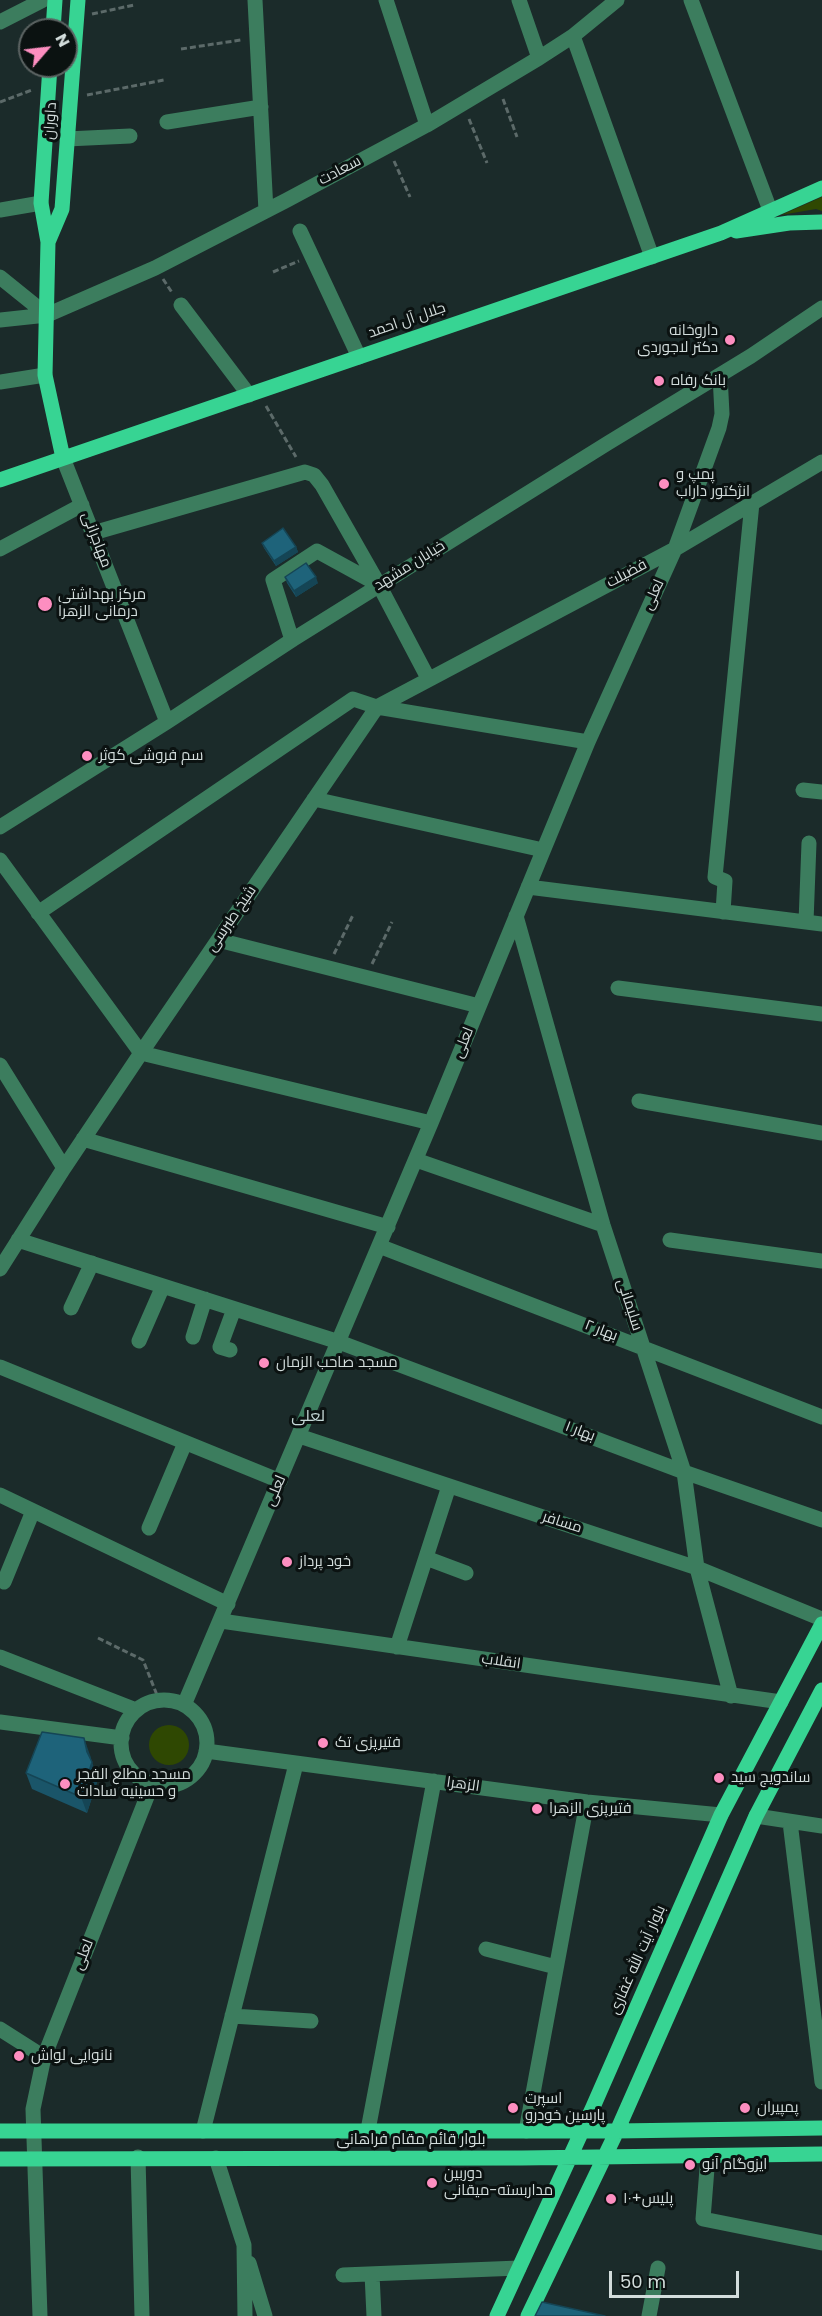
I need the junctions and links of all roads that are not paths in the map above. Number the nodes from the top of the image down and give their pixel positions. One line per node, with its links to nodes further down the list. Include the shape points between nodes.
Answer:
1 (43, 0): 10 (street)
2 (55, 0): 9 (main road)
3 (78, 0): 18 (main road, داوران)
4 (255, 0): 14 (street)
5 (386, 0): 16 (street)
6 (519, 0): 12 (street)
7 (617, 0): 11 (street, سعادت)
8 (691, 0): 22 (street)
9 (54, 18)
10 (0, 22)
11 (573, 36): 12 (street, سعادت); 28 (street)
12 (538, 58): 16 (street, سعادت)
13 (49, 78): 20 (main road, داوران)
14 (261, 107): 15 (street); 23 (street)
15 (167, 122)
16 (427, 125): 23 (street, سعادت)
17 (130, 136): 18 (street)
18 (67, 140): 27 (main road, داوران, via 62,209)
19 (822, 188): 22 (main road, جلال آل احمد)
20 (41, 203): 21 (street); 27 (main road, داوران)
21 (0, 210)
22 (770, 210): 26 (main road, جلال آل احمد)
23 (266, 211): 32 (street, سعادت, via 155,268)
24 (822, 222): 26 (main road)
25 (300, 231): 34 (street)
26 (721, 233): 28 (main road, جلال آل احمد)
27 (48, 242): 32 (main road, داوران)
28 (652, 257): 34 (main road, جلال آل احمد)
29 (0, 276): 32 (street)
30 (181, 305): 38 (street)
31 (822, 308): 36 (street, خیابان مشهد)
32 (47, 315): 33 (street, سعادت); 35 (main road, داوران)
33 (0, 320)
34 (359, 357): 38 (main road, جلال آل احمد)
35 (45, 375): 37 (street); 39 (main road, داوران)
36 (720, 375): 46 (street, لعلی, via 719,429); 47 (street, خیابان مشهد)
37 (0, 382)
38 (253, 393): 39 (main road, جلال آل احمد)
39 (63, 458): 41 (main road, جلال آل احمد); 43 (street, مهاجرانی)
40 (822, 462): 42 (street, فضیلت)
41 (0, 480)
42 (752, 503): 46 (street, فضیلت); 61 (street, via 714,877 725,881)
43 (82, 505): 44 (street, مهاجرانی); 45 (street)
44 (93, 533): 47 (street, via 305,472 322,484); 51 (street, مهاجرانی)
45 (0, 549)
46 (675, 549): 49 (street, فضیلت); 52 (street, لعلی)
47 (380, 585): 48 (street, خیابان مشهد); 48 (street, via 317,551 273,580); 49 (street)
48 (292, 640): 51 (street, خیابان مشهد)
49 (428, 678): 50 (street, شیخ طبرسی)
50 (377, 707): 52 (street); 55 (street, شیخ طبرسی); 62 (street, via 353,699)
51 (167, 722): 56 (street, خیابان مشهد)
52 (588, 742): 58 (street, لعلی)
53 (803, 790): 54 (street)
54 (822, 792)
55 (314, 799): 58 (street); 66 (street, شیخ طبرسی)
56 (0, 827)
57 (809, 843): 64 (street)
58 (543, 850): 60 (street, لعلی)
59 (0, 860): 62 (street)
60 (528, 887): 61 (street); 63 (street, لعلی)
61 (723, 912): 64 (street)
62 (38, 913): 70 (street)
63 (516, 916): 68 (street, لعلی); 78 (street, سلیمانی)
64 (806, 922): 65 (street)
65 (822, 924)
66 (218, 940): 68 (street); 70 (street, شیخ طبرسی)
67 (618, 988): 69 (street)
68 (479, 1006): 73 (street, لعلی)
69 (822, 1014)
70 (141, 1053): 73 (street); 75 (street, شیخ طبرسی)
71 (0, 1065): 77 (street)
72 (639, 1101): 74 (street)
73 (431, 1123): 76 (street, لعلی)
74 (822, 1133)
75 (83, 1139): 77 (street, شیخ طبرسی); 79 (street)
76 (416, 1160): 78 (street); 79 (street, لعلی)
77 (64, 1168): 80 (street, شیخ طبرسی)
78 (603, 1225): 93 (street, سلیمانی)
79 (387, 1227): 82 (street, لعلی)
80 (18, 1240): 84 (street, بهار ۱); 85 (street, شیخ طبرسی)
81 (670, 1240): 83 (street)
82 (379, 1246): 92 (street, لعلی); 93 (street, بهار ۲)
83 (822, 1261)
84 (92, 1263): 86 (street, بهار ۱); 88 (street)
85 (0, 1269)
86 (163, 1286): 87 (street, بهار ۱); 91 (street)
87 (204, 1299): 89 (street, بهار ۱); 90 (street)
88 (71, 1308)
89 (234, 1309): 92 (street, بهار ۱); 94 (street, via 220,1347)
90 (193, 1337)
91 (139, 1341)
92 (339, 1342): 97 (street, لعلی); 99 (street, بهار ۱)
93 (642, 1347): 96 (street, بهار ۲); 99 (street, سلیمانی)
94 (230, 1350)
95 (0, 1367): 98 (street)
96 (822, 1417)
97 (299, 1436): 100 (street, لعلی); 101 (street, مسافر)
98 (185, 1443): 100 (street); 105 (street)
99 (684, 1472): 104 (street, بهار ۱); 107 (street, سلیمانی)
100 (280, 1481): 110 (street, لعلی)
101 (449, 1486): 106 (street); 107 (street, مسافر)
102 (0, 1495): 103 (street)
103 (33, 1510): 109 (street); 110 (street)
104 (822, 1520)
105 (149, 1528)
106 (426, 1558): 108 (street); 114 (street)
107 (697, 1568): 111 (street, مسافر); 117 (street, سلیمانی)
108 (466, 1573)
109 (4, 1582)
110 (228, 1604): 112 (street, لعلی)
111 (822, 1619)
112 (221, 1621): 114 (street, انقلاب); 119 (street, لعلی)
113 (822, 1624): 118 (main road, بلوار آیت الله غفاری)
114 (397, 1647): 117 (street, انقلاب)
115 (0, 1657): 120 (street)
116 (822, 1690): 129 (main road)
117 (731, 1696): 118 (street, انقلاب)
118 (781, 1702): 128 (main road, بلوار آیت الله غفاری)
119 (184, 1705): 120 (street, via 159,1700); 123 (street, via 200,1720)
120 (136, 1710): 122 (street, via 126,1723)
121 (0, 1722): 122 (street)
122 (122, 1738): 126 (street, via 126,1763 137,1776)
123 (206, 1750): 124 (street, الزهرا); 126 (street, via 196,1772 186,1780)
124 (296, 1764): 125 (street, الزهرا); 134 (street)
125 (434, 1781): 127 (street, الزهرا); 140 (street)
126 (152, 1784): 137 (street, لعلی)
127 (587, 1802): 128 (street, الزهرا); 133 (street)
128 (721, 1815): 145 (main road, بلوار آیت الله غفاری)
129 (756, 1816): 130 (street); 146 (main road)
130 (790, 1822): 131 (street); 138 (street)
131 (822, 1826)
132 (486, 1949): 133 (street)
133 (556, 1967): 144 (street)
134 (232, 2016): 135 (street); 143 (street)
135 (311, 2020)
136 (0, 2029): 137 (street)
137 (44, 2057): 142 (street, لعلی, via 34,2100)
138 (822, 2082)
139 (822, 2128): 146 (main road, بلوار قائم مقام فراهانی)
140 (368, 2130): 143 (main road, بلوار قائم مقام فراهانی); 144 (main road, بلوار قائم مقام فراهانی)
141 (0, 2131): 142 (main road, بلوار قائم مقام فراهانی)
142 (34, 2131): 143 (main road, بلوار قائم مقام فراهانی); 153 (street, لعلی)
143 (203, 2131)
144 (526, 2131): 145 (main road, بلوار قائم مقام فراهانی)
145 (582, 2131): 146 (main road, بلوار قائم مقام فراهانی); 150 (main road, بلوار آیت الله غفاری)
146 (617, 2131): 151 (main road)
147 (822, 2154): 148 (main road, بلوار قائم مقام فراهانی)
148 (708, 2156): 151 (main road, بلوار قائم مقام فراهانی); 155 (street, via 703,2219)
149 (138, 2157): 153 (main road, بلوار قائم مقام فراهانی); 154 (main road, بلوار قائم مقام فراهانی); 163 (street)
150 (568, 2157): 151 (main road, بلوار قائم مقام فراهانی); 154 (main road, بلوار قائم مقام فراهانی); 157 (main road, بلوار آیت الله غفاری)
151 (603, 2157): 161 (main road)
152 (0, 2158): 153 (main road, بلوار قائم مقام فراهانی)
153 (36, 2158): 162 (street, لعلی)
154 (216, 2158): 156 (street)
155 (822, 2243)
156 (244, 2245): 164 (street); 165 (street)
157 (519, 2268): 159 (street); 167 (main road, بلوار آیت الله غفاری)
158 (658, 2268): 168 (street)
159 (372, 2274): 160 (street); 166 (street)
160 (343, 2275)
161 (534, 2312)
162 (40, 2316)
163 (142, 2316)
164 (245, 2316)
165 (265, 2316)
166 (374, 2316)
167 (497, 2316)
168 (649, 2316)

